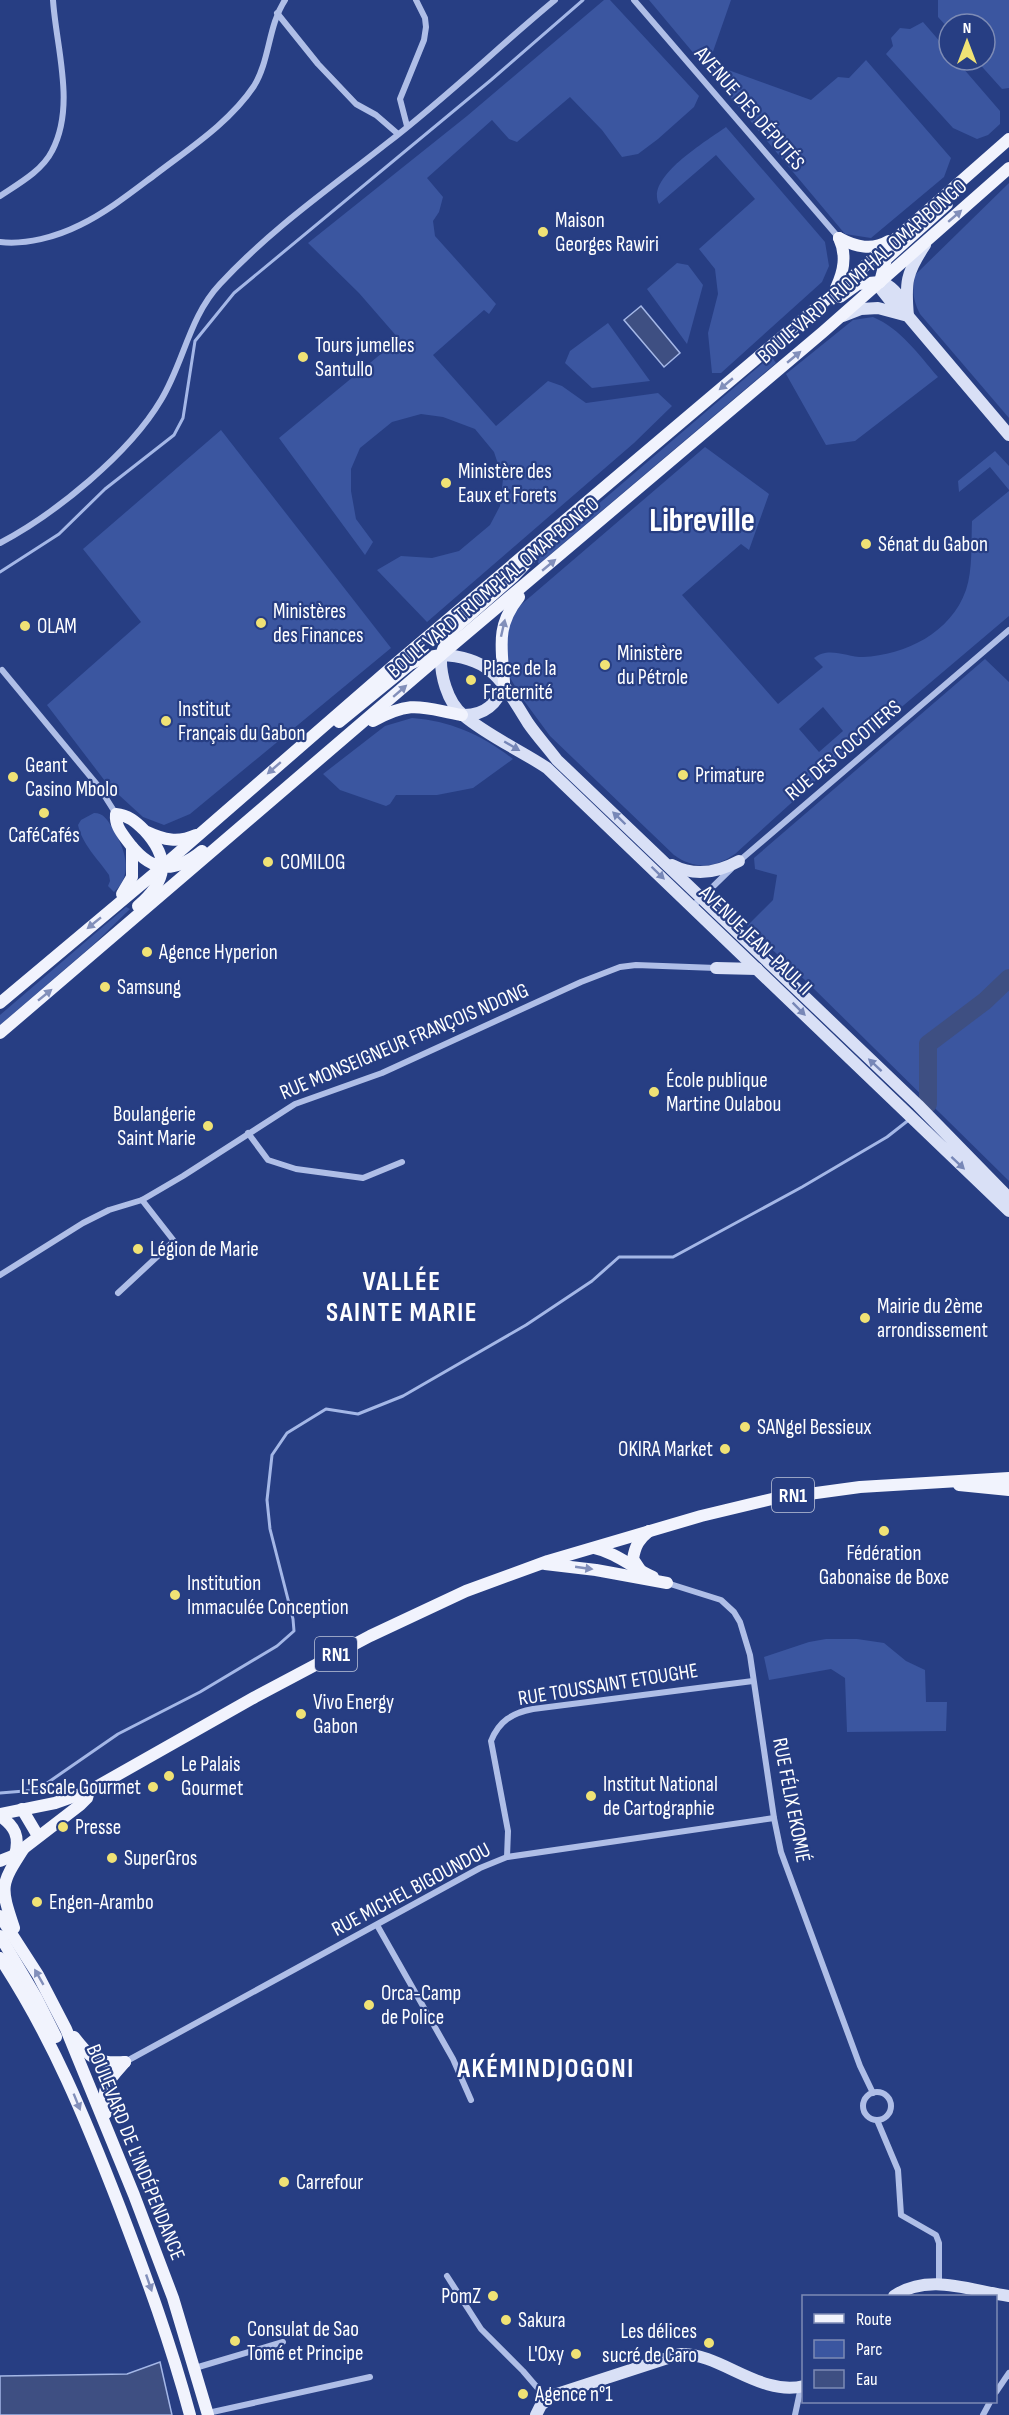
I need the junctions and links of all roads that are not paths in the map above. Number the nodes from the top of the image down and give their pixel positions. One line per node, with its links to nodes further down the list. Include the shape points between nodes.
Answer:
1 (52, 0): 12 (street, via 64,100 60,126 53,150 45,161)
2 (285, 0): 6 (street)
3 (416, 0): 7 (street, via 426,27 400,99)
4 (555, 0): 7 (street)
5 (634, 0): 14 (street, AVENUE DES DÉPUTÉS)
6 (277, 13): 8 (street, via 356,104); 16 (street, via 255,84 211,131 130,193 81,224 26,242)
7 (407, 126): 8 (street)
8 (398, 134): 24 (street, via 277,228 221,283 196,320 162,399 141,428 57,506)
9 (1007, 145): 11 (main road, BOULEVARD TRIOMPHAL OMAR BONGO)
10 (1009, 168): 15 (main road, BOULEVARD TRIOMPHAL OMAR BONGO, one-way to 10)
11 (965, 178): 13 (main road, BOULEVARD TRIOMPHAL OMAR BONGO); 17 (main road, via 944,207 886,259)
12 (0, 196)
13 (899, 236): 14 (main road, via 875,247 857,246); 18 (main road, BOULEVARD TRIOMPHAL OMAR BONGO)
14 (839, 238): 18 (main road, via 844,263)
15 (929, 239): 17 (main road, BOULEVARD TRIOMPHAL OMAR BONGO); 19 (main road, via 908,274)
16 (0, 242)
17 (880, 282): 19 (main road, via 881,289); 20 (main road, BOULEVARD TRIOMPHAL OMAR BONGO); 21 (main road, via 853,287 796,335)
18 (834, 293): 21 (main road, BOULEVARD TRIOMPHAL OMAR BONGO)
19 (908, 315): 20 (main road, via 871,308); 22 (main road)
20 (837, 319): 25 (main road, BOULEVARD TRIOMPHAL OMAR BONGO, one-way to 20)
21 (763, 353): 23 (main road, BOULEVARD TRIOMPHAL OMAR BONGO, one-way to 23)
22 (1009, 435)
23 (546, 537): 27 (main road, via 519,571 455,628); 31 (main road, BOULEVARD TRIOMPHAL OMAR BONGO)
24 (0, 543)
25 (530, 581): 27 (main road, BOULEVARD TRIOMPHAL OMAR BONGO); 29 (main road, one-way to 25, via 502,628)
26 (1009, 630): 39 (street, RUE DES COCOTIERS)
27 (441, 655): 29 (main road, AVENUE JEAN-PAUL II, via 481,663); 30 (main road, via 447,689); 31 (main road, via 414,661 340,721); 32 (main road, BOULEVARD TRIOMPHAL OMAR BONGO, one-way to 27)
28 (2, 670): 34 (street, via 99,787)
29 (504, 683): 30 (main road, via 488,709); 38 (main road, AVENUE JEAN-PAUL II, one-way to 29, via 557,760)
30 (462, 715): 32 (main road, via 412,706 383,716); 41 (main road, AVENUE JEAN-PAUL II, one-way to 41, via 547,768)
31 (307, 739): 36 (main road, BOULEVARD TRIOMPHAL OMAR BONGO, one-way to 36)
32 (344, 740): 33 (main road, BOULEVARD TRIOMPHAL OMAR BONGO)
33 (263, 809): 40 (main road, via 229,828 191,860); 44 (main road, BOULEVARD TRIOMPHAL OMAR BONGO)
34 (116, 814): 35 (main road, via 129,817); 37 (main road, via 117,827)
35 (144, 830): 36 (main road, via 177,841); 40 (main road, via 160,852)
36 (202, 832): 40 (main road, BOULEVARD TRIOMPHAL OMAR BONGO)
37 (132, 847): 40 (main road, via 149,863); 42 (main road, via 130,882)
38 (661, 859): 39 (main road, via 686,871 703,873); 41 (main road, AVENUE JEAN-PAUL II)
39 (739, 861): 41 (street, RUE DES COCOTIERS)
40 (163, 867): 42 (main road, BOULEVARD TRIOMPHAL OMAR BONGO); 44 (main road, via 157,886)
41 (697, 902): 43 (main road, AVENUE JEAN-PAUL II); 51 (main road, AVENUE JEAN-PAUL II, one-way to 41, via 922,1109)
42 (113, 907): 47 (main road, BOULEVARD TRIOMPHAL OMAR BONGO, one-way to 47)
43 (728, 940): 45 (main road, via 730,957); 46 (main road, AVENUE JEAN-PAUL II)
44 (87, 958): 48 (main road, BOULEVARD TRIOMPHAL OMAR BONGO, one-way to 44)
45 (716, 968): 46 (main road); 49 (street, RUE MONSEIGNEUR FRANÇOIS NDONG, via 620,967 382,1073 295,1104)
46 (757, 969): 53 (main road, AVENUE JEAN-PAUL II, one-way to 53)
47 (0, 1003)
48 (0, 1033)
49 (248, 1133): 50 (street, via 268,1160 296,1169 363,1178); 52 (street, RUE MONSEIGNEUR FRANÇOIS NDONG)
50 (402, 1162)
51 (1009, 1198)
52 (142, 1200): 54 (street, RUE MONSEIGNEUR FRANÇOIS NDONG, via 83,1223); 55 (street, via 174,1241)
53 (1009, 1211)
54 (0, 1275)
55 (118, 1293)
56 (1009, 1478): 57 (main road, RN1)
57 (940, 1483): 58 (main road, RN1); 59 (main road, RN1, via 801,1494)
58 (1009, 1491)
59 (650, 1530): 60 (main road, RN1); 62 (main road, via 635,1546 633,1559)
60 (600, 1546): 61 (main road, RN1); 62 (main road); 63 (main road, via 603,1562)
61 (541, 1564): 63 (main road, one-way to 63); 66 (main road, RN1, via 466,1591 370,1636)
62 (642, 1571): 64 (main road)
63 (626, 1576): 64 (main road)
64 (667, 1583): 65 (street, RUE FÉLIX EKOMIÉ, via 728,1605 744,1632)
65 (753, 1681): 69 (street, RUE FÉLIX EKOMIÉ); 72 (street, RUE TOUSSAINT ETOUGHE, via 533,1709 504,1720 491,1741 507,1819)
66 (89, 1791): 67 (main road, RN1); 70 (main road, RN1, via 80,1805)
67 (22, 1809): 68 (main road, RN1); 70 (main road)
68 (0, 1815): 71 (main road, via 15,1829)
69 (774, 1818): 72 (street, RUE MICHEL BIGOUNDOU); 82 (street, RUE FÉLIX EKOMIÉ, via 802,1914)
70 (38, 1836): 71 (main road, RN1)
71 (20, 1851): 73 (main road, RN1); 77 (main road, via 1,1890)
72 (507, 1857): 75 (street, RUE MICHEL BIGOUNDOU)
73 (0, 1861)
74 (0, 1916): 77 (main road, BOULEVARD DE L'INDÉPENDANCE)
75 (377, 1925): 80 (street, RUE MICHEL BIGOUNDOU); 83 (street, via 453,2059)
76 (0, 1936): 81 (main road, via 52,2028 63,2053)
77 (25, 1954): 79 (main road, BOULEVARD DE L'INDÉPENDANCE, one-way to 77)
78 (0, 1958): 81 (main road, BOULEVARD DE L'INDÉPENDANCE, via 37,2016)
79 (66, 2029): 80 (main road, via 94,2060); 85 (main road, BOULEVARD DE L'INDÉPENDANCE)
80 (125, 2062): 85 (main road, via 110,2078 103,2094)
81 (66, 2073): 98 (main road, BOULEVARD DE L'INDÉPENDANCE, one-way to 98, via 145,2273)
82 (873, 2093): 84 (street, via 864,2102 864,2111); 84 (street, via 882,2093 891,2104 890,2113)
83 (471, 2100)
84 (877, 2120): 87 (street, via 898,2170 901,2214 936,2235)
85 (107, 2129): 91 (main road, BOULEVARD DE L'INDÉPENDANCE, via 173,2298)
86 (447, 2276): 96 (street, via 481,2329)
87 (939, 2284): 88 (main road, via 910,2287); 89 (main road)
88 (896, 2295)
89 (1009, 2296)
90 (283, 2342): 91 (street)
91 (195, 2368): 97 (main road, BOULEVARD DE L'INDÉPENDANCE)
92 (1009, 2373): 95 (street)
93 (370, 2377): 97 (street)
94 (802, 2386): 96 (main road, via 777,2387 696,2356 680,2354); 100 (street)
95 (997, 2391)
96 (547, 2399): 99 (main road)
97 (208, 2414)
98 (190, 2415)
99 (536, 2415)
100 (795, 2415)

